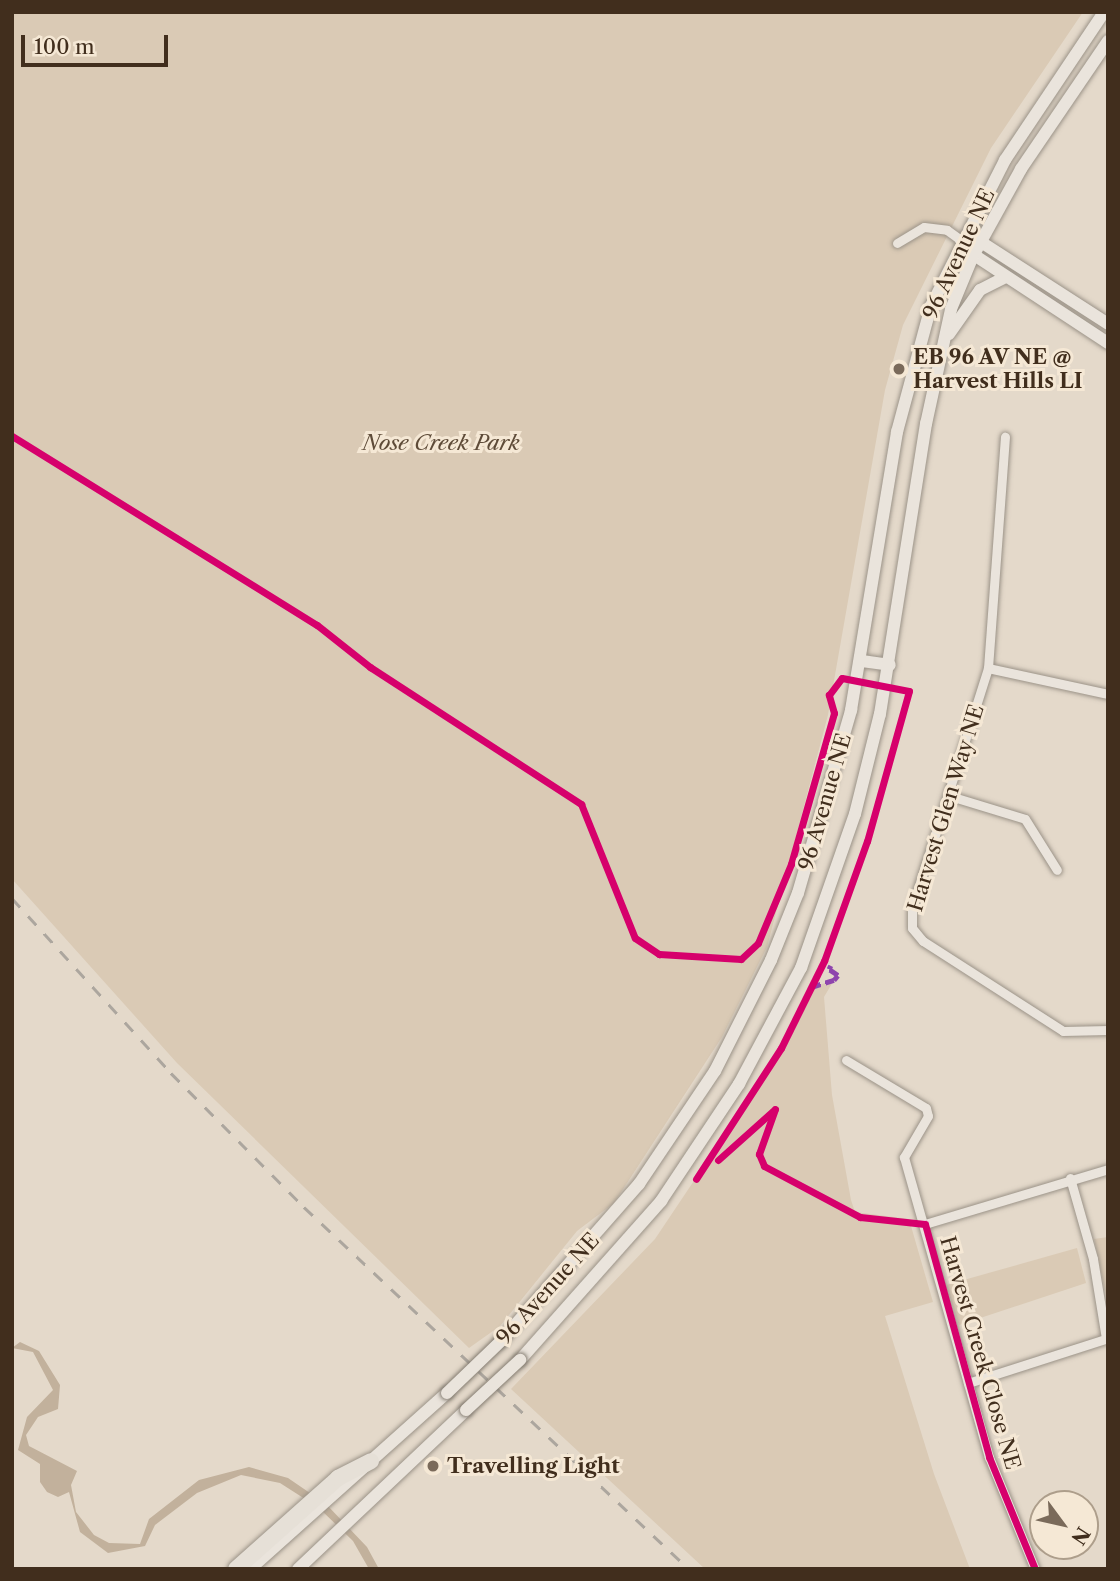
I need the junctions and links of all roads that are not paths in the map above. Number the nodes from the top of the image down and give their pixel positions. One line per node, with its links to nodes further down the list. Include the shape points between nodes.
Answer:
1 (1104, 12): 3 (main road, 96 Avenue NE, via 1040,102)
2 (1108, 41): 4 (main road, 96 Avenue NE, via 1021,169)
3 (961, 240): 4 (main road); 5 (street, via 947,230 924,227); 6 (main road); 12 (main road, 96 Avenue NE, via 910,372)
4 (981, 242): 6 (main road, 96 Avenue NE); 8 (main road)
5 (897, 243)
6 (972, 256): 7 (main road); 9 (main road, 96 Avenue NE)
7 (1006, 277): 9 (main road, via 980,290); 10 (main road)
8 (1108, 324)
9 (947, 337): 13 (main road, 96 Avenue NE, via 926,424)
10 (1108, 343)
11 (1005, 437): 14 (street, Harvest Glen Way NE)
12 (862, 661): 13 (main road); 25 (main road, 96 Avenue NE, bridge, via 798,893 715,1071 639,1184 501,1341)
13 (890, 665): 29 (main road, 96 Avenue NE, bridge, via 851,827 826,905 780,1011 661,1200 520,1360)
14 (988, 667): 15 (street); 16 (street, Harvest Glen Way NE)
15 (1108, 694)
16 (950, 796): 17 (street, via 1025,819); 18 (street, Harvest Glen Way NE, via 912,907 912,928 923,941 1063,1031)
17 (1057, 870)
18 (1108, 1030)
19 (846, 1060): 22 (street, Harvest Creek Close NE, via 926,1108 929,1116 904,1157)
20 (1108, 1169): 21 (street)
21 (1070, 1178): 22 (street); 23 (street, via 1093,1259)
22 (925, 1224): 24 (street, Harvest Creek Close NE)
23 (1107, 1338): 24 (street, Harvest Creek Close NE)
24 (968, 1383): 30 (street, Harvest Creek Close NE, via 989,1457)
25 (371, 1461): 26 (highway, via 338,1478)
26 (265, 1549): 27 (highway); 28 (main road)
27 (236, 1569)
28 (250, 1569)
29 (298, 1569)
30 (1035, 1569)

